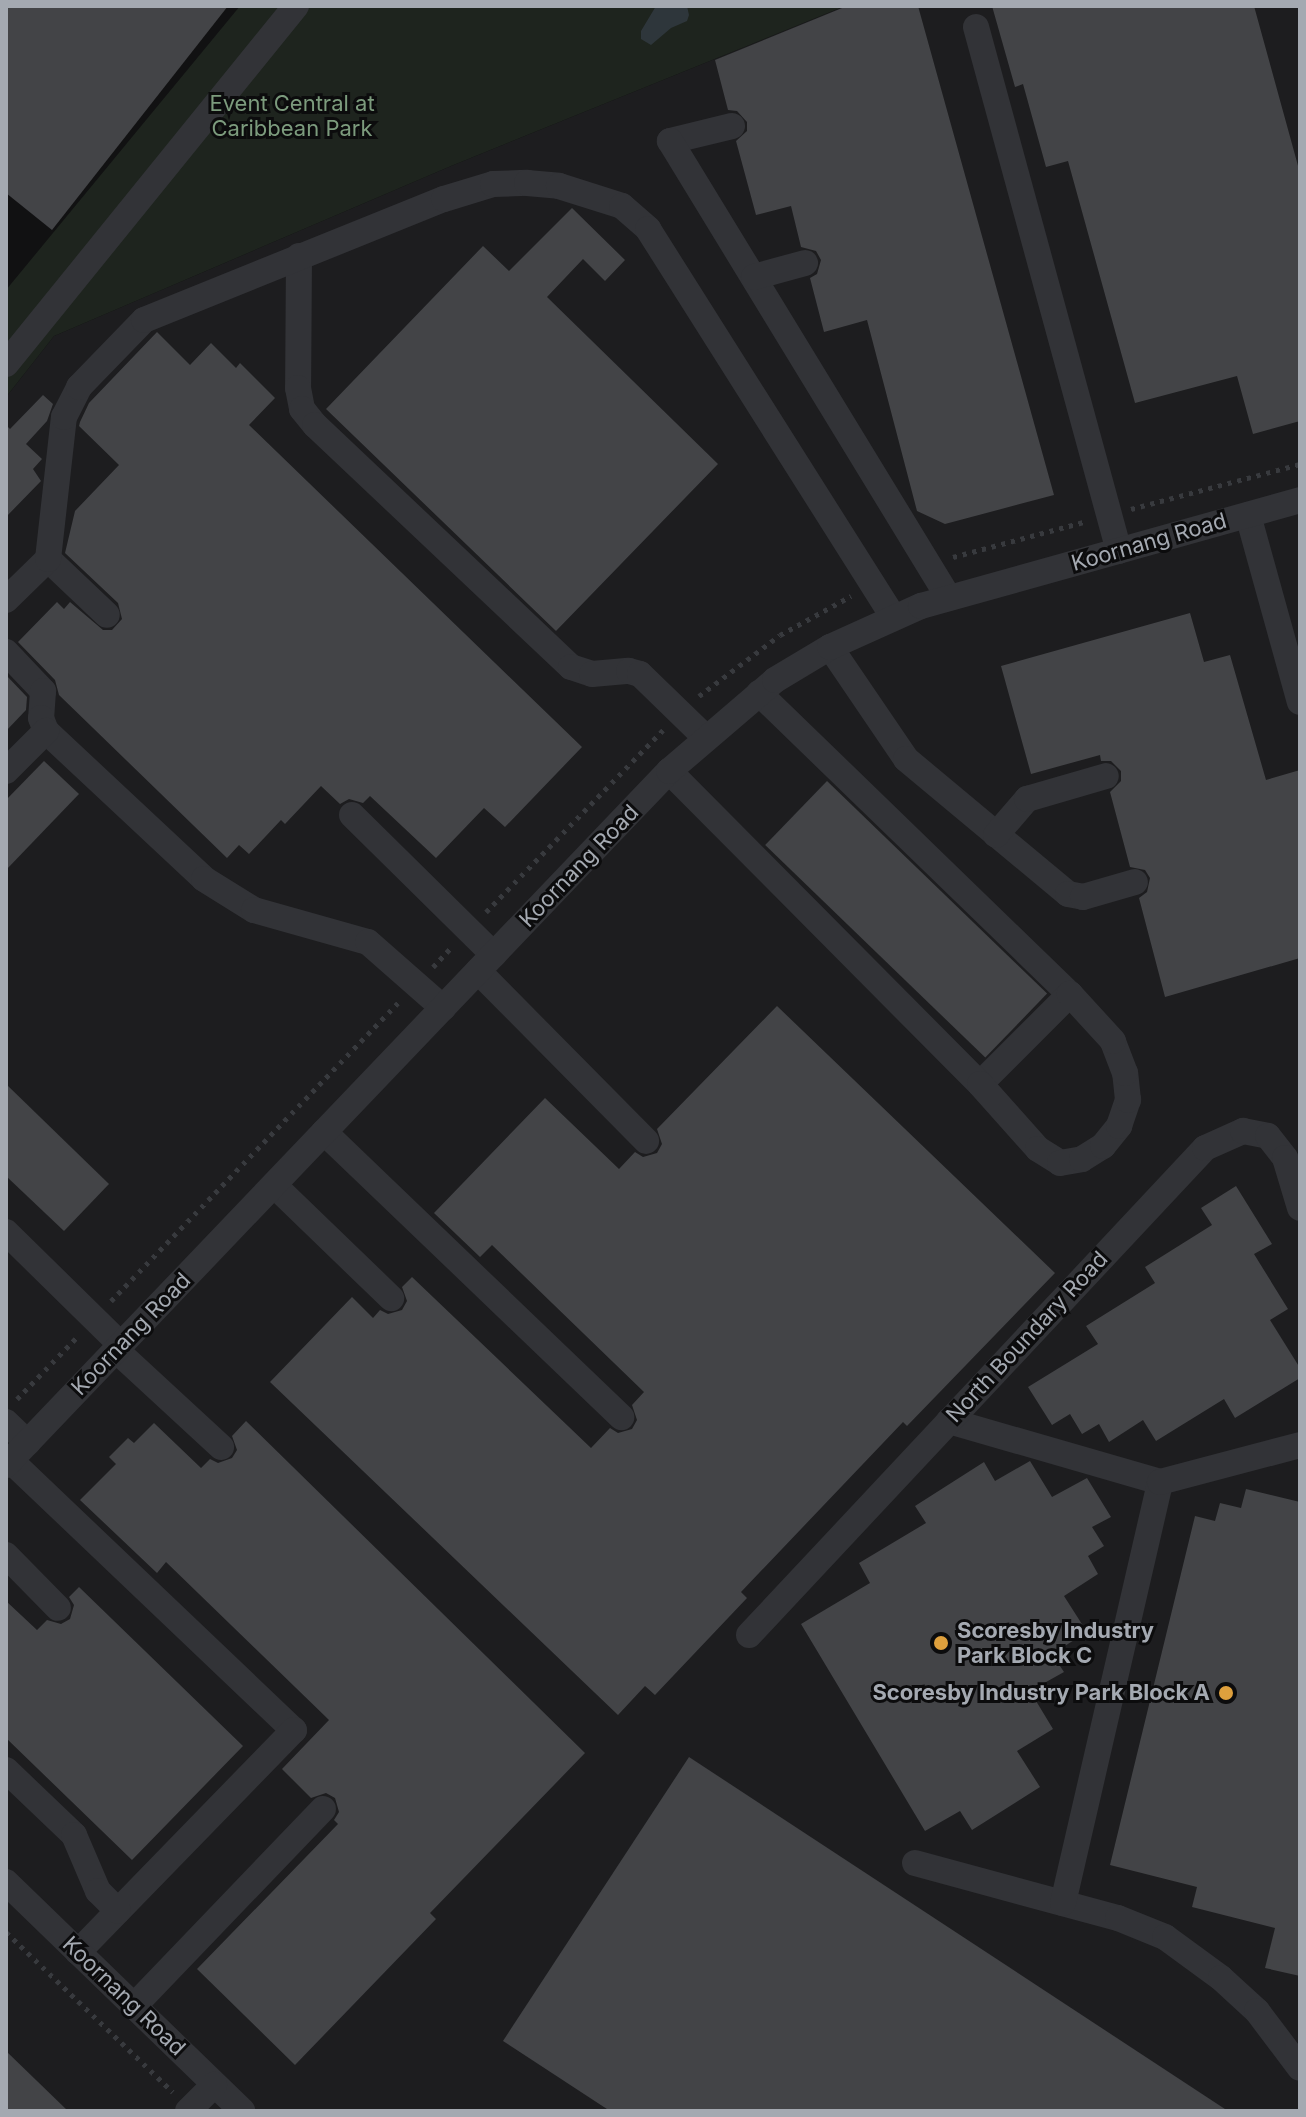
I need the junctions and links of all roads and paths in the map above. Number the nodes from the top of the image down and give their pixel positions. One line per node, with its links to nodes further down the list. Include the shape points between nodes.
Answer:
1 (296, 6): 7 (street)
2 (976, 27): 10 (street)
3 (732, 126): 6 (street, via 670,141)
4 (299, 256): 11 (street, via 144,320 79,387 64,417); 15 (street, via 493,184 559,186 622,206 648,229 665,254); 21 (street, via 298,388 302,409 315,425 571,667 592,674 640,674)
5 (805, 263): 6 (street)
6 (754, 277): 12 (street)
7 (6, 364)
8 (1300, 500): 9 (street, Koornang Road)
9 (1248, 515): 10 (street, Koornang Road); 19 (street)
10 (1119, 551): 12 (street, Koornang Road)
11 (48, 559): 13 (street); 14 (street)
12 (949, 598): 15 (street, Koornang Road)
13 (6, 600)
14 (107, 615)
15 (893, 617): 16 (street, Koornang Road)
16 (830, 647): 18 (street, Koornang Road); 26 (street, via 897,749)
17 (6, 652): 20 (street, via 43,691 41,718)
18 (759, 693): 21 (street, Koornang Road); 29 (street)
19 (1300, 702)
20 (46, 731): 22 (street); 30 (street, via 198,873 236,901 368,942)
21 (705, 737): 23 (street, Koornang Road)
22 (6, 771)
23 (669, 771): 28 (street, Koornang Road); 31 (street)
24 (1106, 776): 26 (street, via 1027,799)
25 (352, 815): 28 (street)
26 (996, 835): 27 (street, via 1075,897)
27 (1135, 882)
28 (486, 963): 30 (street, Koornang Road); 33 (street)
29 (1070, 994): 31 (street); 31 (street, via 1113,1041 1125,1073 1125,1114 1103,1146 1072,1162 1049,1159)
30 (443, 1008): 32 (street, Koornang Road)
31 (980, 1084)
32 (324, 1132): 34 (street, Koornang Road); 39 (street)
33 (646, 1141)
34 (274, 1185): 37 (street); 38 (street, Koornang Road)
35 (1300, 1208): 40 (street, North Boundary Road, via 1285,1158 1268,1136 1243,1131 1205,1148)
36 (6, 1232): 38 (street)
37 (391, 1298)
38 (118, 1348): 43 (street); 44 (street, Koornang Road)
39 (621, 1417)
40 (949, 1421): 45 (street); 48 (street, North Boundary Road)
41 (6, 1422): 44 (street)
42 (1300, 1445): 45 (street)
43 (221, 1447)
44 (15, 1456): 54 (street, via 294,1730)
45 (1160, 1482): 53 (street)
46 (6, 1555): 47 (street)
47 (58, 1608)
48 (749, 1635)
49 (6, 1770): 54 (street, via 74,1835 98,1891)
50 (323, 1809): 57 (street)
51 (915, 1863): 53 (street)
52 (6, 1882): 56 (street, Koornang Road)
53 (1063, 1903): 58 (street, via 1146,1929 1202,1963 1257,2011)
54 (118, 1911): 56 (street)
55 (6, 1932): 60 (path)
56 (78, 1952): 57 (street, Koornang Road)
57 (134, 2006): 59 (street, Koornang Road)
58 (1300, 2068)
59 (214, 2085): 60 (street); 61 (street, Koornang Road)
60 (189, 2110)
61 (242, 2111)

